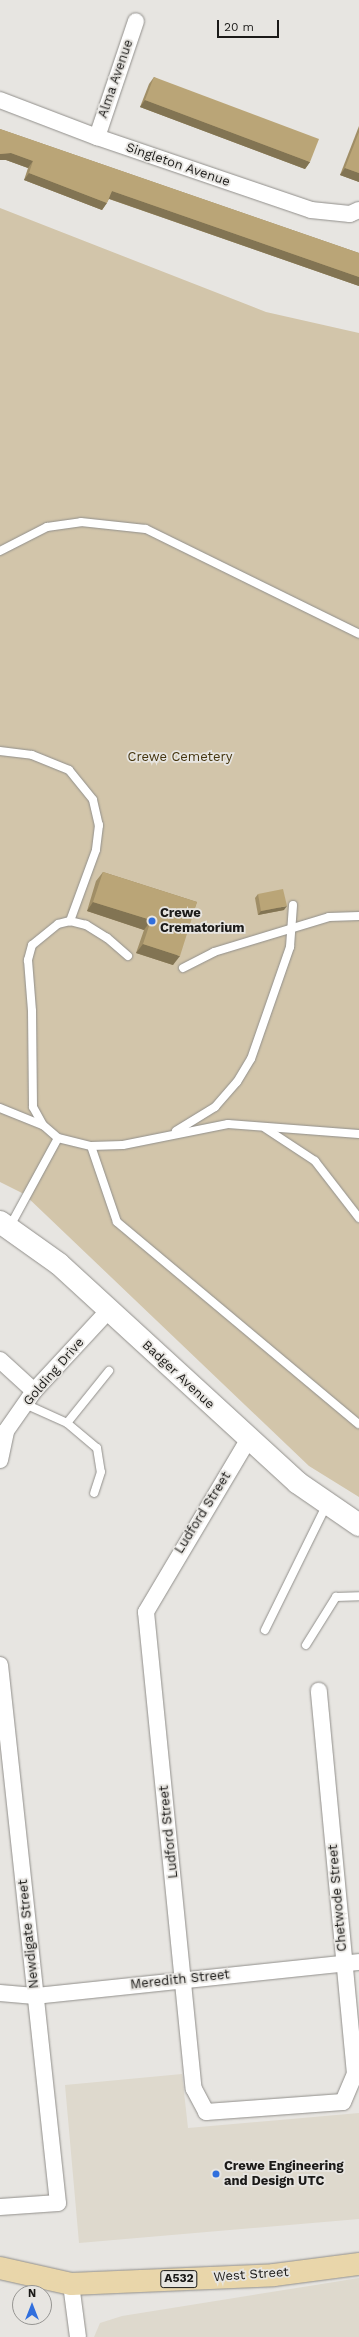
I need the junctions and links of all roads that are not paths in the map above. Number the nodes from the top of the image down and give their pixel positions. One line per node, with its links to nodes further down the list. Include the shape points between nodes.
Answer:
1 (136, 21): 3 (street, Alma Avenue)
2 (0, 100): 3 (street, Singleton Avenue)
3 (96, 137): 4 (street, Singleton Avenue, via 310,210 350,214)
4 (359, 210)
5 (0, 551): 6 (lane, via 54,526 81,522 146,529)
6 (359, 634)
7 (0, 751): 10 (lane, via 32,755 69,770 93,800 99,825 96,850)
8 (293, 905): 11 (lane)
9 (359, 916): 11 (lane, via 329,917)
10 (70, 921): 12 (lane, via 100,934); 15 (lane, via 45,932 32,945 28,960 32,1011 33,1107)
11 (293, 928): 13 (lane, via 214,952); 18 (lane, via 251,1059 237,1082 215,1107 192,1124)
12 (128, 956)
13 (183, 968)
14 (0, 1108): 15 (lane)
15 (43, 1125): 19 (lane)
16 (264, 1127): 17 (lane); 18 (lane, via 228,1124); 21 (lane, via 315,1161)
17 (359, 1134)
18 (160, 1137): 20 (lane, via 123,1145)
19 (58, 1138): 20 (lane); 22 (lane)
20 (91, 1146): 29 (lane, via 117,1222)
21 (359, 1218)
22 (4, 1226): 23 (street, Badger Avenue, via 59,1264)
23 (109, 1310): 26 (street, Golding Drive); 30 (street, Badger Avenue)
24 (0, 1360): 26 (street)
25 (109, 1371): 28 (lane)
26 (34, 1391): 27 (street, Golding Drive)
27 (25, 1404): 28 (lane); 31 (street, Golding Drive, via 6,1431)
28 (67, 1423): 32 (lane, via 97,1448 101,1472)
29 (359, 1424)
30 (248, 1440): 33 (street, Badger Avenue); 41 (street, Ludford Street, via 146,1612)
31 (0, 1460)
32 (94, 1493)
33 (327, 1504): 34 (street, Badger Avenue); 36 (lane)
34 (359, 1525)
35 (359, 1596): 37 (lane, via 336,1597)
36 (265, 1630)
37 (306, 1645)
38 (0, 1665): 43 (street, Newdigate Street)
39 (319, 1691): 40 (street, Chetwode Street)
40 (351, 1962): 41 (street, Meredith Street); 44 (street, Chetwode Street, via 355,2074)
41 (183, 1980): 43 (street, Meredith Street); 44 (street, Ludford Street, via 194,2089 206,2112)
42 (0, 1993): 43 (street, Meredith Street)
43 (35, 1996): 45 (street, Newdigate Street, via 58,2203)
44 (343, 2102)
45 (0, 2207)
46 (359, 2264): 48 (main road, West Street / A532, via 274,2275)
47 (0, 2268): 48 (main road, West Street / A532)
48 (71, 2284): 49 (street)
49 (78, 2337)

